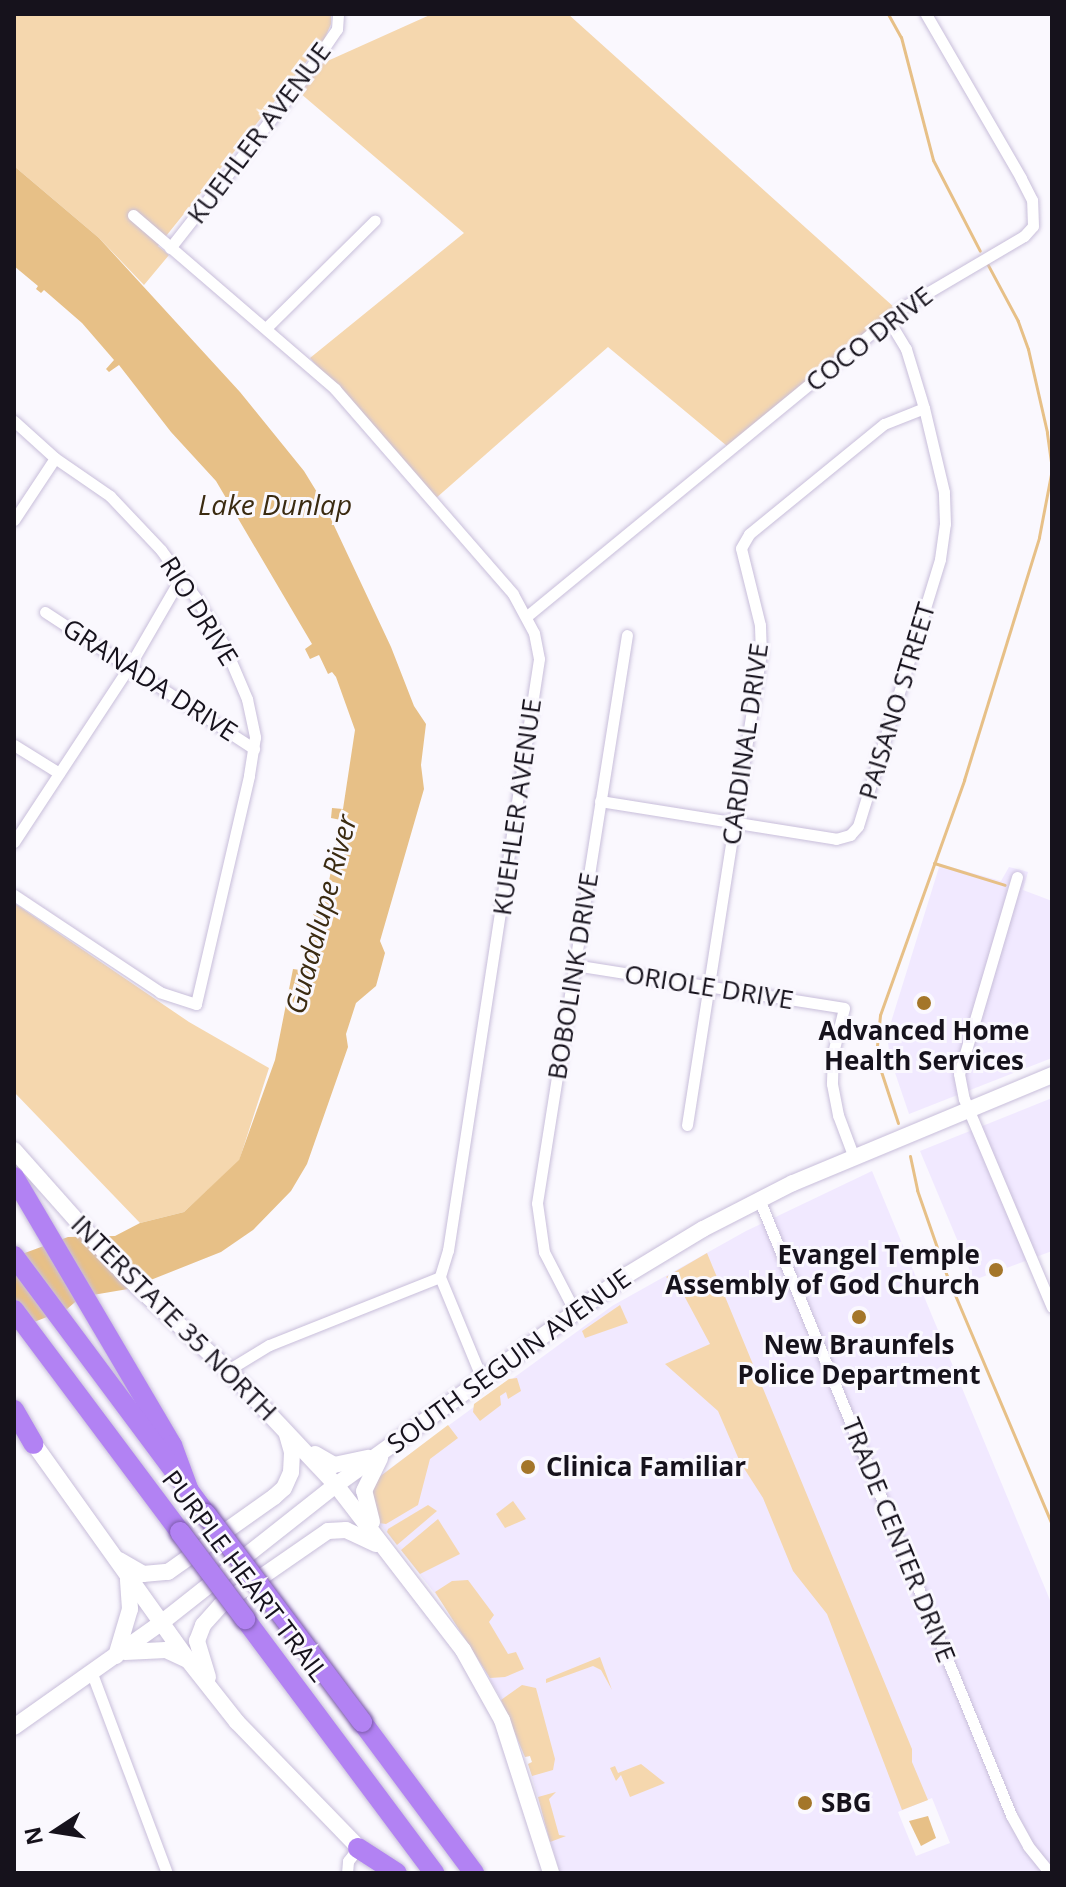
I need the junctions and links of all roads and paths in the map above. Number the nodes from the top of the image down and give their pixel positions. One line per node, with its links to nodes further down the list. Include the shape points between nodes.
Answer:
1 (338, 14): 5 (street, KUEHLER AVENUE, via 337,29 304,77)
2 (926, 14): 6 (street, COCO DRIVE, via 1021,178 1032,200 1033,226 929,289)
3 (133, 215): 5 (street, KUEHLER AVENUE)
4 (375, 220): 7 (street)
5 (170, 248): 7 (street, KUEHLER AVENUE)
6 (889, 321): 8 (street, PAISANO STREET, via 911,361); 14 (street, COCO DRIVE)
7 (266, 328): 14 (street, KUEHLER AVENUE, via 335,389)
8 (924, 408): 21 (street, CARDINAL DRIVE, via 884,424 744,540 740,556 757,611 761,655); 21 (street, PAISANO STREET, via 944,492 943,542 858,826 840,839)
9 (14, 421): 10 (street, RIO DRIVE)
10 (55, 458): 11 (street); 12 (street, RIO DRIVE, via 110,496)
11 (14, 520)
12 (181, 577): 16 (street); 18 (street, RIO DRIVE, via 237,671 252,714)
13 (45, 612): 16 (street, GRANADA DRIVE)
14 (527, 616): 35 (street, KUEHLER AVENUE, via 539,659)
15 (627, 635): 20 (street, BOBOLINK DRIVE)
16 (129, 667): 18 (street, GRANADA DRIVE); 19 (street)
17 (14, 745): 19 (street)
18 (254, 749): 24 (street, RIO DRIVE, via 196,1004 160,992)
19 (59, 773): 22 (street)
20 (600, 801): 21 (street, PAISANO STREET); 25 (street, BOBOLINK DRIVE)
21 (735, 822): 26 (street, CARDINAL DRIVE)
22 (14, 842)
23 (1017, 877): 28 (street, via 962,1059 960,1082)
24 (14, 895)
25 (574, 965): 26 (street, ORIOLE DRIVE); 38 (street, BOBOLINK DRIVE, via 537,1213 546,1259)
26 (709, 987): 29 (street, CARDINAL DRIVE); 31 (street, ORIOLE DRIVE, via 844,1008 835,1038 832,1084)
27 (1052, 1075): 28 (main road, SOUTH SEGUIN AVENUE)
28 (968, 1108): 31 (main road, SOUTH SEGUIN AVENUE); 36 (street)
29 (687, 1125)
30 (14, 1150): 39 (main road, INTERSTATE 35 NORTH, via 126,1276)
31 (853, 1155): 33 (main road, SOUTH SEGUIN AVENUE)
32 (14, 1177): 47 (highway, via 172,1445)
33 (759, 1199): 38 (main road, SOUTH SEGUIN AVENUE); 65 (street, TRADE CENTER DRIVE, via 1011,1815)
34 (14, 1256): 47 (highway, PURPLE HEART TRAIL)
35 (440, 1277): 39 (street, via 269,1345); 40 (street)
36 (1052, 1307)
37 (14, 1310): 62 (highway, PURPLE HEART TRAIL, bridge)
38 (574, 1310): 40 (main road, SOUTH SEGUIN AVENUE)
39 (228, 1370): 43 (main road, INTERSTATE 35 NORTH)
40 (482, 1379): 45 (main road, SOUTH SEGUIN AVENUE)
41 (14, 1410): 44 (highway)
42 (14, 1431): 44 (street)
43 (286, 1431): 45 (main road, via 334,1465); 46 (main road, INTERSTATE 35 NORTH); 48 (main road, via 293,1461 284,1488 181,1566 143,1574)
44 (34, 1444): 48 (main road)
45 (383, 1453): 46 (main road, SOUTH SEGUIN AVENUE); 49 (main road, via 364,1498)
46 (336, 1485): 49 (main road, INTERSTATE 35 NORTH); 51 (main road, SOUTH SEGUIN AVENUE)
47 (189, 1491): 63 (highway, PURPLE HEART TRAIL, bridge)
48 (108, 1552): 50 (main road)
49 (390, 1555): 55 (main road, via 359,1534 328,1531 221,1605 197,1641); 64 (main road, via 489,1693 522,1773)
50 (128, 1578): 51 (main road); 52 (main road, via 130,1609)
51 (161, 1623): 52 (main road, SOUTH SEGUIN AVENUE); 53 (main road)
52 (116, 1656): 53 (main road, via 157,1649); 54 (main road, SOUTH SEGUIN AVENUE)
53 (188, 1660): 55 (main road)
54 (91, 1671): 56 (main road, SOUTH SEGUIN AVENUE); 58 (street)
55 (216, 1696): 57 (main road)
56 (14, 1727)
57 (358, 1848): 59 (street); 60 (main road); 61 (highway)
58 (167, 1873)
59 (347, 1873)
60 (384, 1873)
61 (397, 1873)
62 (434, 1873)
63 (474, 1873)
64 (551, 1873)
65 (1050, 1873)

